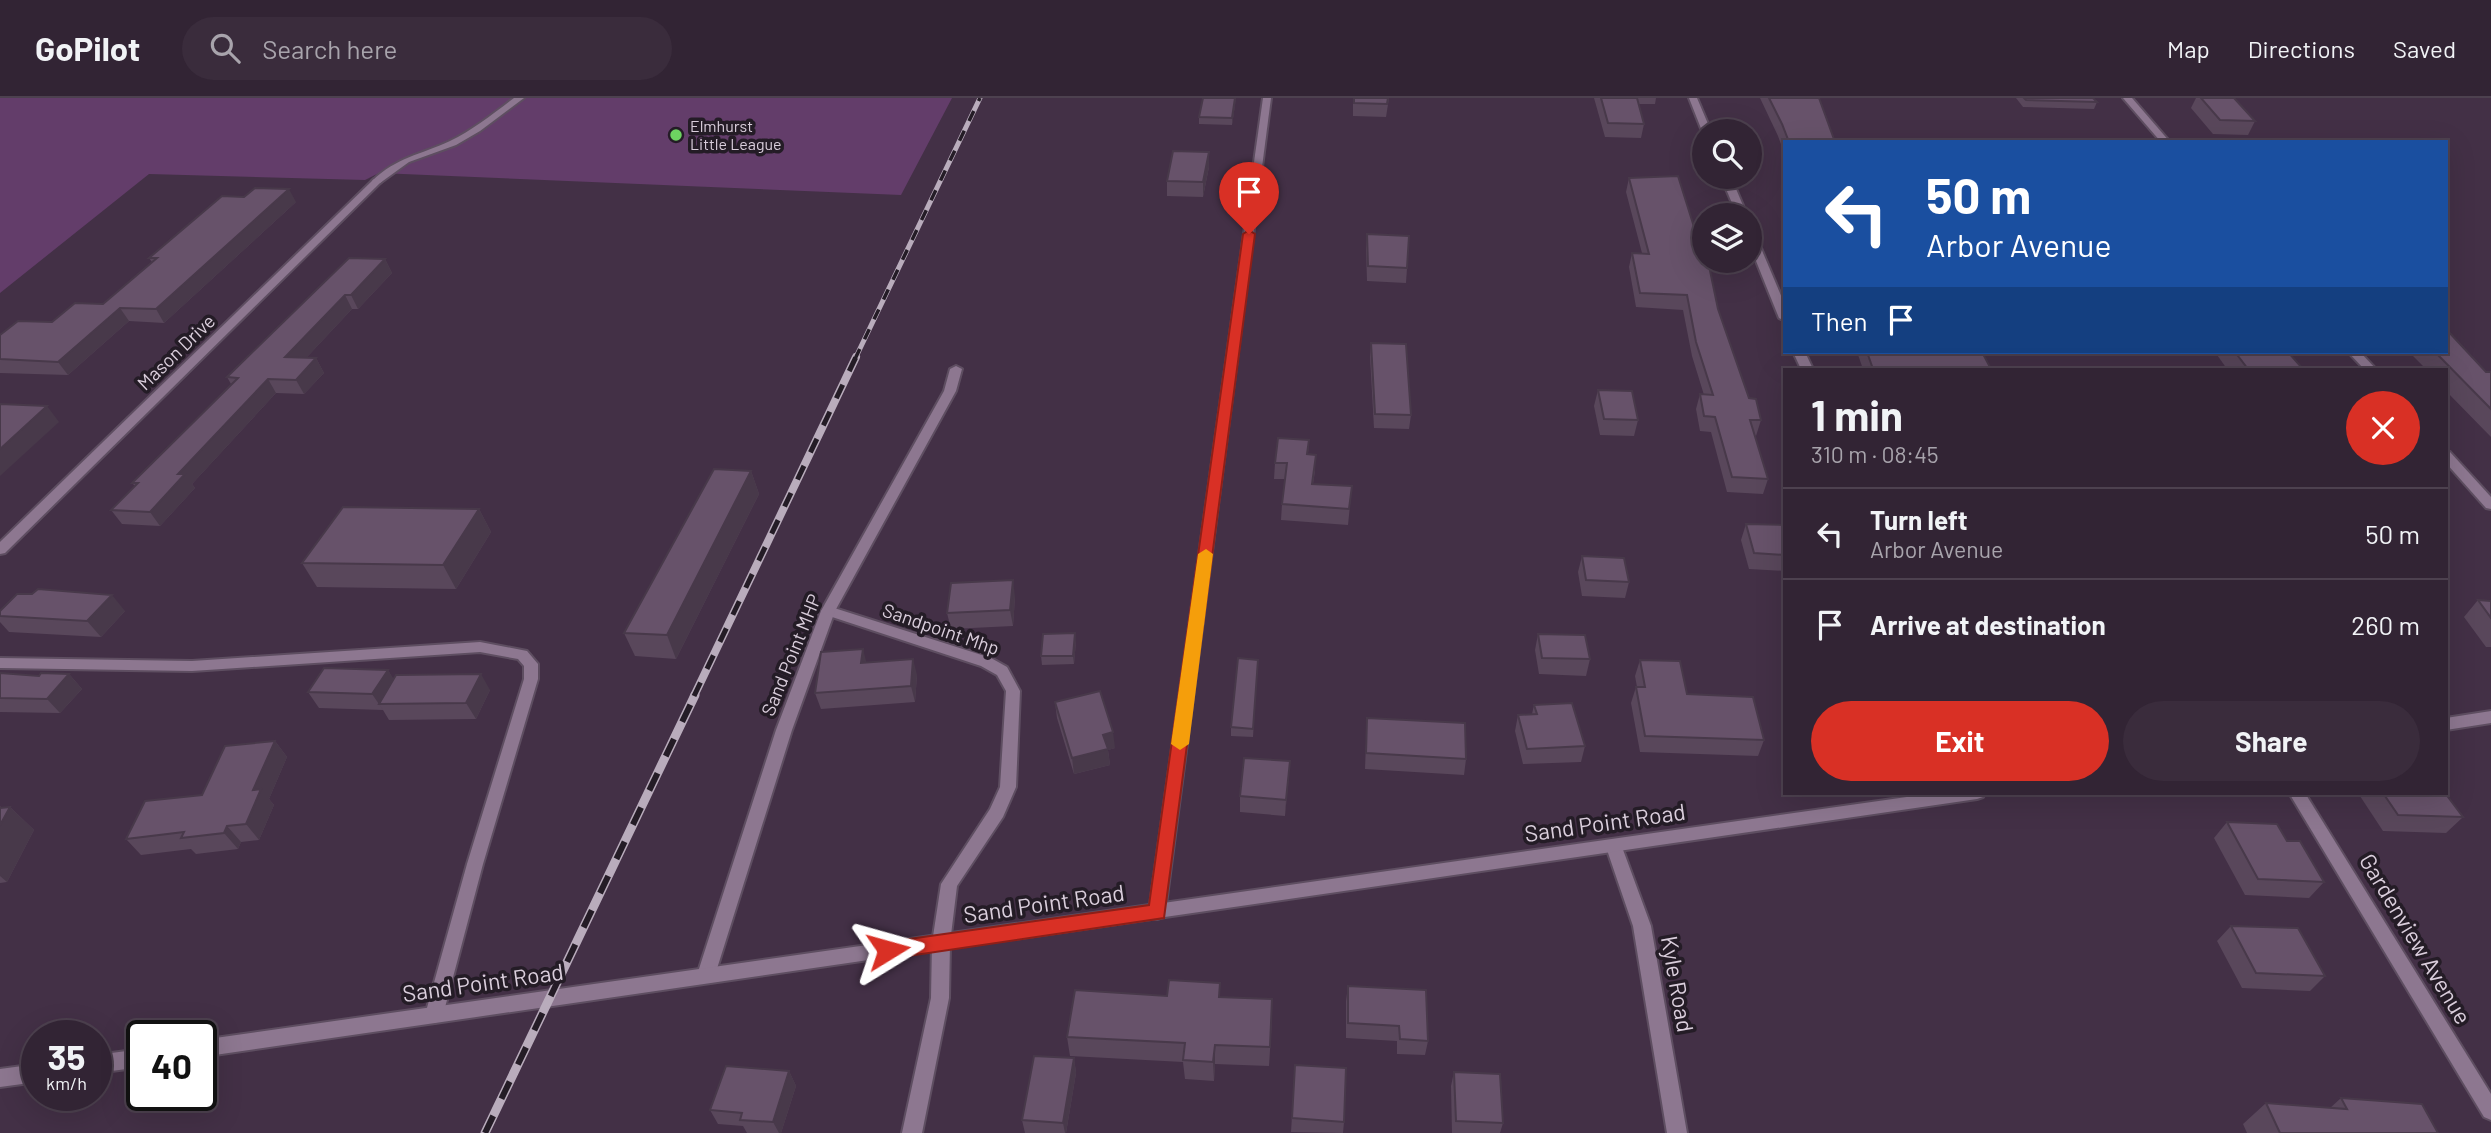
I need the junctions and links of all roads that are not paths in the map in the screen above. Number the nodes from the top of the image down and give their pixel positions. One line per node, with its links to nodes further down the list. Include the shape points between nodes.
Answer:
1 (520, 98): 14 (street, Mason Drive, via 453,143 406,160 377,181)
2 (1267, 98): 22 (street)
3 (1693, 98): 5 (street)
4 (2126, 98): 6 (street)
5 (1702, 119)
6 (2164, 140)
7 (1762, 263): 8 (street)
8 (1783, 313)
9 (2356, 354): 10 (street)
10 (2369, 368)
11 (956, 369): 15 (street, Sand Point MHP, via 950,391)
12 (2448, 457): 13 (street)
13 (2491, 505)
14 (0, 550)
15 (828, 611): 23 (street, Sandpoint Mhp, via 986,662 1002,671 1013,691 1008,787 998,812 949,884); 24 (street, Sand Point MHP, via 784,730)
16 (0, 663): 25 (street, via 192,666 480,648 522,654 531,664 531,679)
17 (2491, 717): 18 (street)
18 (2448, 724)
19 (1964, 795): 21 (street, Sand Point Road)
20 (2298, 795): 29 (street, Gardenview Avenue)
21 (1614, 847): 22 (street, Sand Point Road); 31 (street, Kyle Road, via 1642,926)
22 (1157, 912): 23 (street, Sand Point Road)
23 (941, 943): 24 (street, Sand Point Road); 30 (street, Sandpoint Mhp, via 940,998)
24 (706, 975): 25 (street, Sand Point Road)
25 (434, 1015): 26 (street, Sand Point Road)
26 (217, 1047)
27 (21, 1075): 28 (street)
28 (0, 1078)
29 (2491, 1111)
30 (912, 1133)
31 (1677, 1133)

